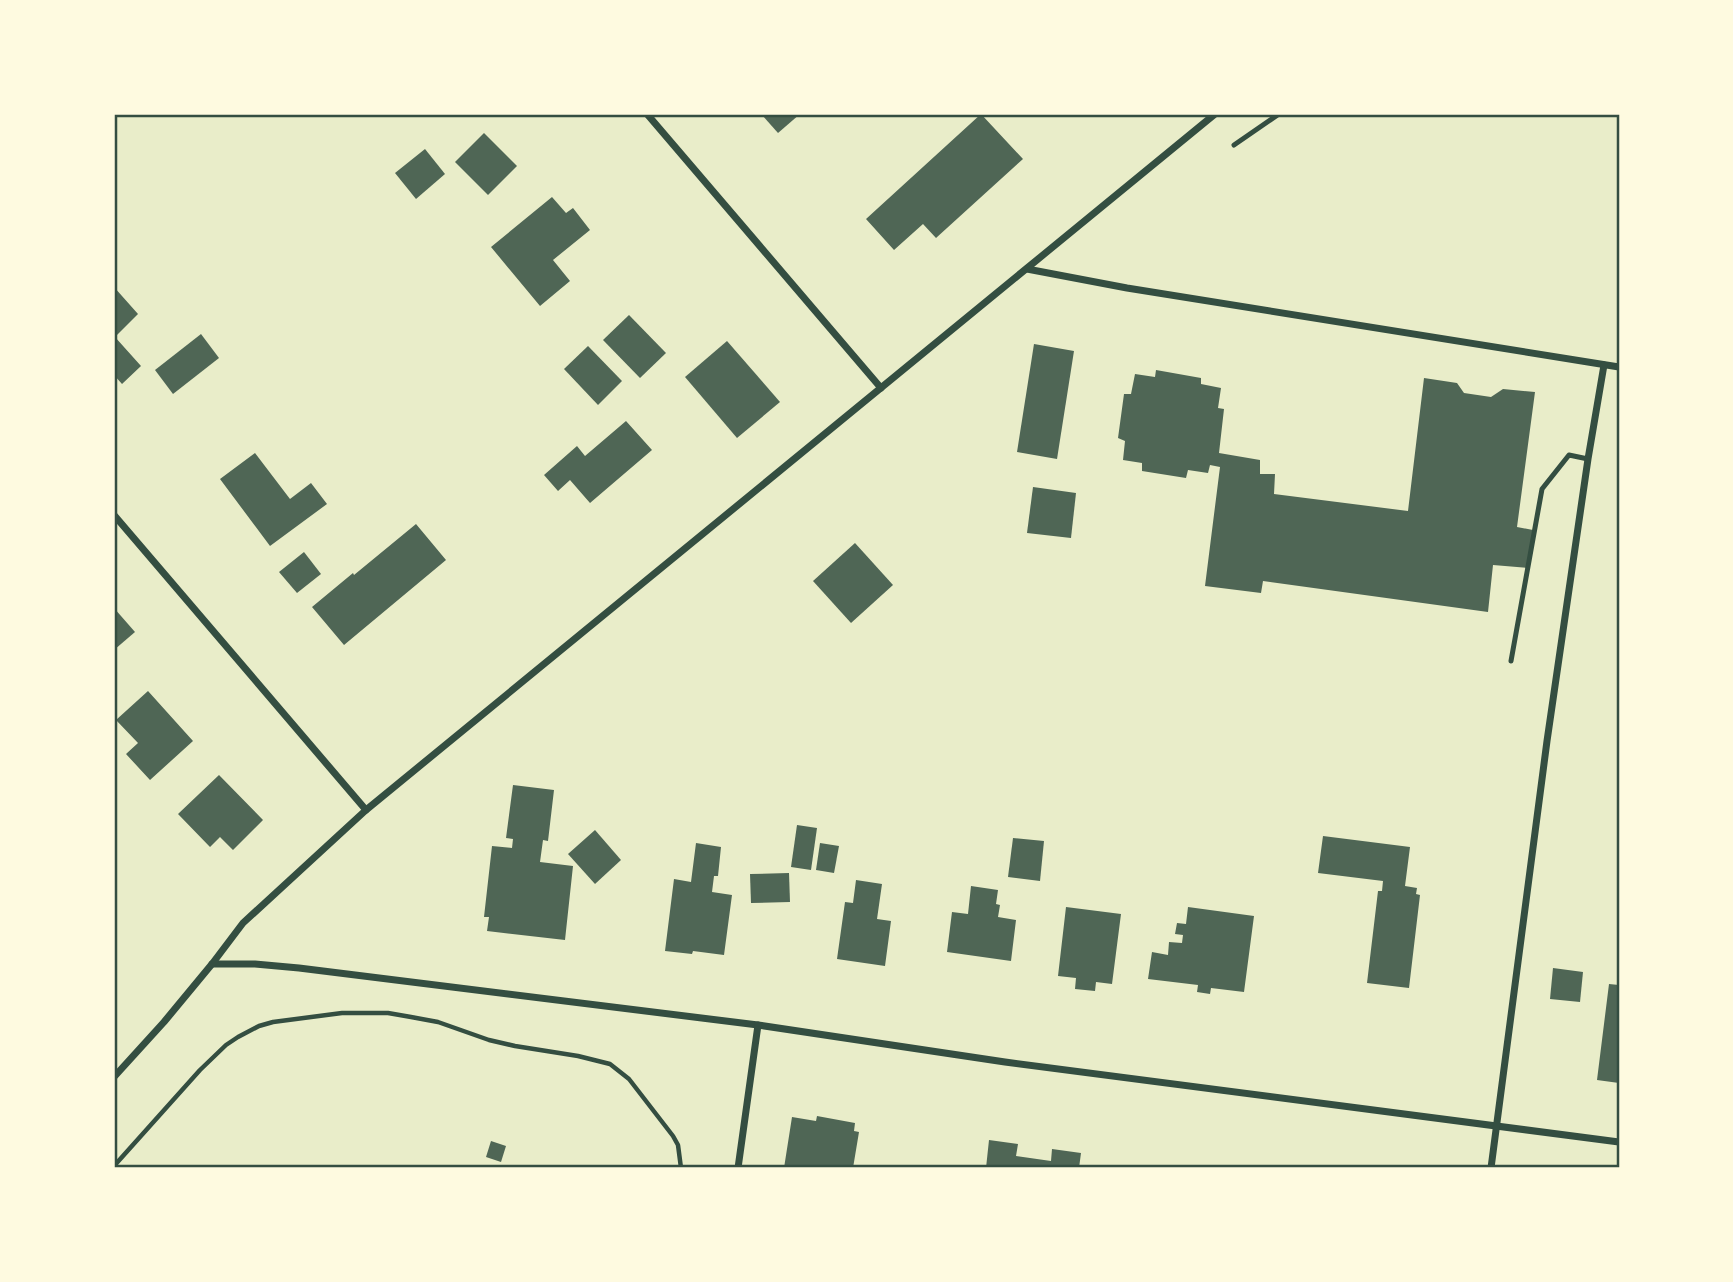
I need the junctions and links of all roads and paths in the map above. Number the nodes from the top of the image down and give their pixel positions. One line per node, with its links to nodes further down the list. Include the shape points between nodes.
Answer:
1 (648, 114): 8 (street)
2 (1215, 114): 5 (street)
3 (1279, 114): 4 (lane)
4 (1234, 145)
5 (1027, 269): 6 (street); 8 (street)
6 (1604, 365): 7 (street); 9 (street)
7 (1619, 367)
8 (881, 388): 12 (street)
9 (1588, 459): 11 (lane, via 1569,455 1542,489); 16 (street)
10 (114, 515): 12 (street)
11 (1511, 661)
12 (366, 810): 13 (street, via 243,923)
13 (212, 964): 14 (street, via 288,967); 15 (street)
14 (758, 1025): 16 (street); 20 (street)
15 (114, 1077)
16 (1497, 1126): 17 (street); 21 (street)
17 (1619, 1142)
18 (116, 1166): 19 (path, via 226,1045 273,1022 362,1012 438,1022 489,1040 610,1064 629,1079 673,1136)
19 (681, 1168)
20 (738, 1168)
21 (1491, 1168)

